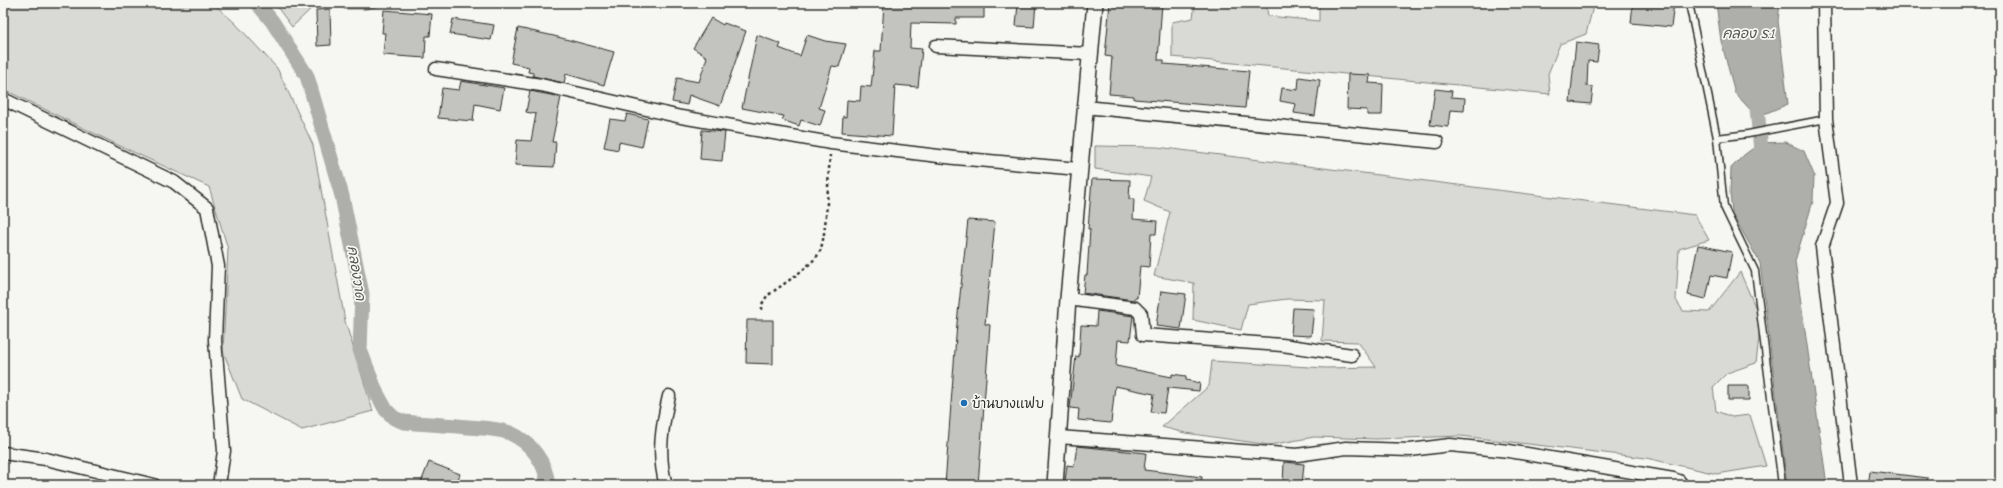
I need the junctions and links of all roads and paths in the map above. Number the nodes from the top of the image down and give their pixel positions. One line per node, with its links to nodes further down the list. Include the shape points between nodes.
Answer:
1 (1095, 3): 5 (street)
2 (1689, 3): 10 (lane)
3 (1824, 3): 9 (street)
4 (936, 46): 5 (street)
5 (1090, 54): 8 (street)
6 (436, 69): 12 (street, via 541,85 681,116)
7 (3, 99): 21 (street, via 174,182 207,208 218,266 215,340 224,451)
8 (1085, 107): 11 (street); 13 (street)
9 (1826, 119): 10 (lane); 26 (street, via 1837,203 1822,247)
10 (1717, 138): 25 (lane, via 1724,207 1755,271)
11 (1437, 142)
12 (831, 143): 13 (street); 15 (path, via 820,252 767,296 762,304)
13 (1079, 169): 14 (street)
14 (1068, 300): 16 (street, via 1135,308 1141,314 1143,334 1274,344); 18 (street)
15 (762, 310)
16 (1352, 355)
17 (669, 396): 22 (street, via 660,448)
18 (1059, 437): 23 (street); 24 (street, via 1297,454 1346,448 1410,450 1450,445 1509,451 1673,479)
19 (3, 453): 20 (street, via 46,459)
20 (154, 485)
21 (220, 485)
22 (666, 485)
23 (1055, 485)
24 (1682, 485)
25 (1782, 485)
26 (1851, 485)

